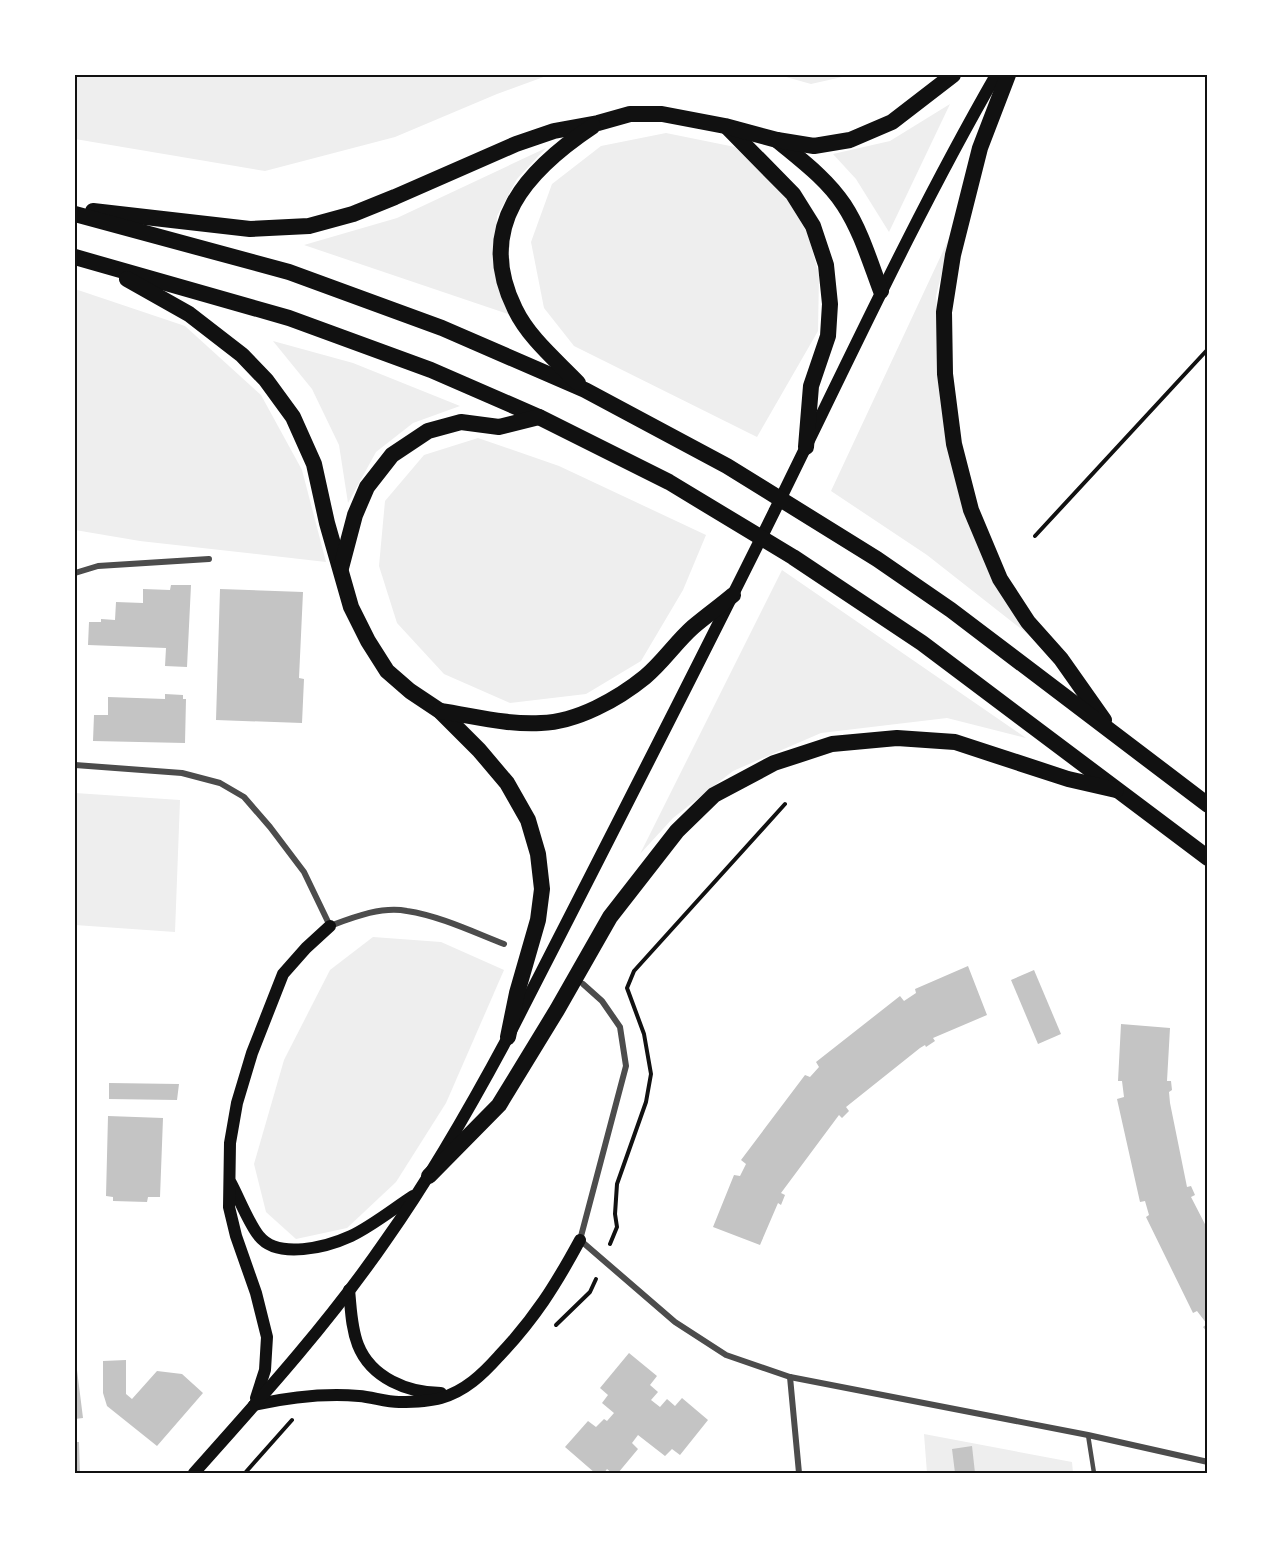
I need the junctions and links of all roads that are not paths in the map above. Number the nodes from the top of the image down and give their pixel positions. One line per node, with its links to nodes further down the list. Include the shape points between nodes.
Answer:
1 (953, 75): 6 (highway, via 892,122 850,140 814,146)
2 (996, 75): 10 (main road)
3 (1008, 75): 19 (highway, via 981,148 953,255 944,312 945,374 954,444 971,510 1000,579)
4 (598, 123): 5 (highway, via 630,114 663,114); 7 (highway, via 554,130 374,206 309,226 250,229 108,212); 11 (highway, via 564,146 530,178 512,204 502,239 505,282 516,310 544,348)
5 (725, 126): 6 (highway); 13 (highway, via 793,194 813,226 826,265 828,336 811,386)
6 (777, 140): 10 (highway, via 819,176 843,204 861,235)
7 (75, 212): 11 (highway, via 289,272 442,328)
8 (75, 257): 9 (highway)
9 (103, 265): 12 (highway, via 290,318 431,370); 15 (highway, via 189,314 242,355 266,380 293,417 314,464)
10 (881, 291): 13 (main road)
11 (585, 390): 19 (highway, via 728,466 877,559)
12 (539, 417): 15 (highway, via 499,427 461,422 428,431 392,455 367,487); 21 (highway, via 669,482 793,557 922,643)
13 (806, 447): 17 (main road)
14 (209, 559): 16 (street, via 98,566)
15 (341, 569): 18 (highway, via 351,607 387,671)
16 (75, 573)
17 (733, 595): 18 (highway, via 691,628 645,677 583,713 544,723 522,723); 27 (main road)
18 (440, 711): 27 (highway, via 507,783 528,820 538,854 542,889 538,920)
19 (1113, 733): 22 (highway)
20 (75, 765): 24 (street, via 182,773 220,783 244,797 304,872)
21 (1122, 792): 23 (highway); 28 (highway, via 955,742 897,738 832,744 774,763 714,795 677,831 610,917 499,1105)
22 (1208, 805)
23 (1208, 858)
24 (330, 926): 25 (street, via 374,912 406,910); 29 (main road, via 283,974 268,1010 237,1103 230,1143)
25 (504, 944)
26 (583, 984): 31 (street, via 602,1001 620,1027 626,1066)
27 (508, 1037): 28 (main road)
28 (429, 1176): 30 (main road)
29 (230, 1180): 30 (main road, via 260,1237 275,1247 291,1250 307,1250 351,1236); 35 (main road, via 229,1207 267,1337 265,1370)
30 (419, 1192): 32 (main road)
31 (580, 1240): 33 (street, via 704,1342 726,1355); 34 (main road, via 534,1318 485,1372)
32 (349, 1290): 34 (main road, via 358,1347 371,1365 386,1379 407,1389); 35 (main road)
33 (790, 1377): 36 (street); 39 (street)
34 (454, 1393): 35 (main road, via 427,1401 396,1402 316,1394)
35 (254, 1405): 38 (main road)
36 (1088, 1435): 37 (street); 40 (lane)
37 (1208, 1462)
38 (194, 1473)
39 (799, 1473)
40 (1094, 1473)

